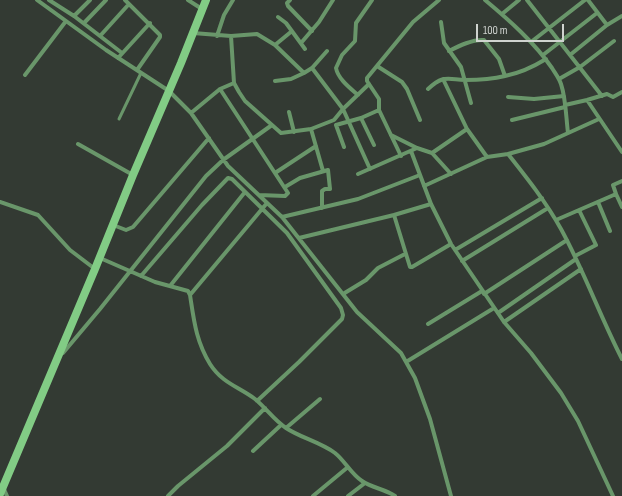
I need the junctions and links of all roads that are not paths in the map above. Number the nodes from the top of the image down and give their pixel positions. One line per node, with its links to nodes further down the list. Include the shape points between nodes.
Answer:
1 (37, 0): 26 (street)
2 (49, 0): 18 (street)
3 (58, 0): 18 (street)
4 (90, 0): 23 (street)
5 (106, 0): 28 (street)
6 (125, 0): 19 (street)
7 (188, 0): 20 (street)
8 (206, 0): 20 (street)
9 (233, 0): 36 (street)
10 (290, 0): 33 (street, via 288,6)
11 (334, 0): 33 (street)
12 (372, 0): 68 (street, via 356,23 355,41 342,55 336,68 341,80)
13 (439, 0): 51 (street, via 413,22)
14 (486, 0): 22 (street)
15 (519, 0): 22 (street)
16 (527, 0): 31 (street)
17 (588, 0): 21 (street); 31 (street)
18 (55, 4): 23 (street)
19 (129, 4): 29 (street); 35 (street)
20 (202, 9): 34 (street)
21 (597, 13): 30 (street); 40 (street)
22 (502, 14): 39 (street)
23 (74, 16): 28 (street)
24 (622, 16): 30 (street)
25 (278, 17): 32 (street)
26 (66, 21): 49 (street); 56 (street)
27 (441, 22): 45 (street, via 443,40)
28 (84, 23): 35 (street)
29 (150, 23): 46 (street); 54 (street, via 160,33 160,37)
30 (607, 25): 48 (street)
31 (549, 28): 39 (street); 40 (street)
32 (292, 31): 41 (street); 42 (street)
33 (312, 31): 41 (street)
34 (192, 33): 36 (street); 66 (street)
35 (100, 36): 46 (street)
36 (217, 36): 37 (street)
37 (231, 36): 42 (street, via 257,34); 62 (street)
38 (614, 41): 52 (street)
39 (531, 42): 47 (street)
40 (559, 42): 47 (street); 48 (street)
41 (300, 43): 43 (street)
42 (275, 45): 55 (street)
43 (305, 49)
44 (327, 51): 53 (street)
45 (449, 51): 57 (street, via 464,44 484,40 498,59); 60 (street, via 462,67)
46 (122, 53): 49 (street)
47 (543, 55): 50 (street)
48 (570, 55): 52 (street)
49 (118, 58): 54 (street)
50 (546, 59): 57 (street, via 527,70); 59 (street)
51 (377, 66): 63 (street, via 367,76); 83 (street, via 402,82)
52 (580, 67): 59 (street); 70 (street)
53 (312, 68): 55 (street); 75 (street)
54 (139, 71): 66 (street); 80 (lane)
55 (304, 73): 61 (street, via 291,79)
56 (25, 75)
57 (505, 76): 60 (street)
58 (443, 79): 60 (street); 65 (street); 89 (street)
59 (559, 79): 69 (street)
60 (465, 80): 73 (street)
61 (275, 81)
62 (234, 83): 64 (street); 86 (street, via 245,101)
63 (369, 84): 68 (street); 76 (street, via 379,99)
64 (220, 89): 78 (street); 94 (street)
65 (428, 89)
66 (169, 91): 78 (street); 112 (street)
67 (622, 92): 70 (street, via 613,97 609,94)
68 (358, 95): 75 (street)
69 (564, 96): 71 (street, via 534,99); 74 (street)
70 (602, 96): 72 (street)
71 (508, 97)
72 (587, 100): 74 (street); 81 (street)
73 (472, 103)
74 (565, 106): 84 (street); 91 (street)
75 (343, 109): 82 (street); 85 (street)
76 (379, 110): 79 (street); 92 (street)
77 (289, 112): 90 (street)
78 (191, 113): 93 (street)
79 (362, 118): 85 (street); 96 (street)
80 (119, 119)
81 (599, 119): 91 (street); 101 (street)
82 (334, 120): 87 (street); 88 (street)
83 (420, 120)
84 (512, 120)
85 (350, 122): 87 (street); 107 (street)
86 (272, 125): 90 (street, via 281,133); 94 (street)
87 (336, 125): 98 (street)
88 (311, 129): 90 (street); 97 (street)
89 (467, 129): 102 (street); 105 (street)
90 (294, 132)
91 (568, 133): 103 (street, via 537,146)
92 (392, 135): 99 (street); 104 (street)
93 (209, 138): 106 (street); 133 (street, via 133,227 126,230)
94 (252, 138): 106 (street); 109 (street)
95 (78, 144): 112 (street)
96 (374, 145)
97 (316, 146): 108 (street); 109 (street)
98 (344, 147)
99 (417, 148): 100 (street); 102 (street)
100 (411, 151): 104 (street); 113 (street)
101 (622, 152)
102 (432, 153): 111 (street)
103 (508, 154): 105 (street); 120 (street)
104 (401, 156): 107 (street)
105 (487, 157): 111 (street)
106 (223, 160): 119 (street); 145 (street, via 199,185)
107 (370, 169): 110 (street)
108 (323, 171): 116 (street, via 300,178); 127 (street, via 328,171 330,189 322,190)
109 (275, 173): 116 (street)
110 (358, 174)
111 (451, 174): 115 (street)
112 (133, 175): 133 (street)
113 (420, 175): 115 (street); 127 (street, via 372,195)
114 (622, 181): 118 (street, via 613,185)
115 (424, 186): 124 (street)
116 (285, 187): 119 (street, via 288,193 285,196)
117 (245, 192): 126 (street); 146 (street, via 232,179 226,179); 147 (street)
118 (616, 194): 122 (street); 125 (street)
119 (259, 195): 123 (street)
120 (542, 198): 128 (street); 138 (street)
121 (0, 202): 143 (street, via 38,215 70,250)
122 (598, 202): 129 (street); 134 (street)
123 (267, 203): 126 (street); 131 (street)
124 (431, 204): 130 (street); 137 (street)
125 (622, 207)
126 (263, 208): 150 (street); 159 (street, via 287,233 341,308 343,315 313,348)
127 (322, 208): 131 (street)
128 (548, 208): 132 (street); 142 (street)
129 (579, 210): 132 (street); 141 (street, via 596,245)
130 (394, 215): 135 (street); 139 (street)
131 (282, 217): 135 (street)
132 (556, 220): 136 (street)
133 (112, 225): 140 (street)
134 (610, 231)
135 (300, 238): 149 (street)
136 (567, 240): 141 (street); 148 (street)
137 (451, 244): 138 (street); 139 (street, via 411,267)
138 (455, 250): 142 (street)
139 (405, 254): 149 (street, via 378,268 366,280)
140 (99, 258): 143 (street); 145 (street)
141 (576, 258): 144 (street); 152 (street)
142 (462, 262): 148 (street)
143 (95, 269): 157 (street)
144 (581, 269): 153 (street); 155 (street)
145 (130, 271): 146 (street); 157 (street)
146 (141, 276): 147 (street)
147 (170, 286): 150 (street, via 186,290)
148 (483, 292): 151 (street); 154 (street)
149 (343, 294): 156 (street, via 357,312 397,349)
150 (190, 295): 159 (street, via 194,324 211,365 226,382)
151 (494, 308): 152 (street); 156 (street)
152 (498, 313): 153 (street)
153 (504, 322): 172 (street, via 561,393 578,421)
154 (428, 324)
155 (622, 359)
156 (406, 362): 171 (street, via 420,389)
157 (54, 363): 166 (street)
158 (320, 399): 162 (street)
159 (257, 401): 160 (street)
160 (265, 408): 161 (street); 167 (street, via 227,446)
161 (282, 425): 162 (street); 163 (street)
162 (286, 428): 164 (street, via 332,451)
163 (253, 451)
164 (348, 467): 165 (street); 168 (street)
165 (365, 483): 169 (street); 170 (street)
166 (2, 492)
167 (168, 496)
168 (312, 496)
169 (348, 496)
170 (395, 496)
171 (451, 496)
172 (613, 496)

